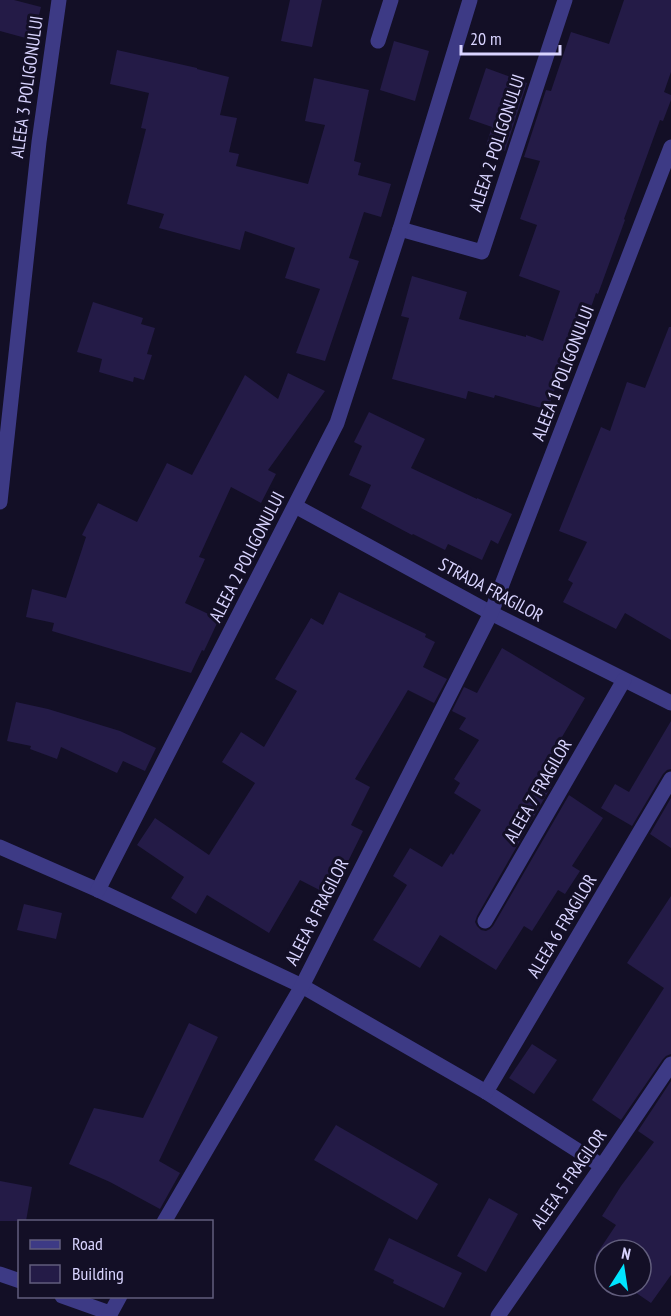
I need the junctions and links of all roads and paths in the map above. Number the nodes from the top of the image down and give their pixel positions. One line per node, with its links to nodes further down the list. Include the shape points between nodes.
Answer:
1 (58, 0): 8 (street, ALEEA 3 POLIGONULUI)
2 (391, 0): 5 (street)
3 (470, 0): 7 (street, ALEEA 2 POLIGONULUI)
4 (565, 0): 7 (street, ALEEA 2 POLIGONULUI, via 482,252)
5 (378, 41)
6 (671, 147): 10 (street, ALEEA 1 POLIGONULUI)
7 (400, 229): 9 (street, ALEEA 2 POLIGONULUI, via 337,423)
8 (0, 502)
9 (295, 506): 10 (street, STRADA FRAGILOR); 15 (street, ALEEA 2 POLIGONULUI)
10 (491, 613): 11 (street, STRADA FRAGILOR); 17 (street, ALEEA 8 FRAGILOR)
11 (624, 680): 12 (street, STRADA FRAGILOR); 16 (street, ALEEA 7 FRAGILOR)
12 (671, 703)
13 (671, 779): 19 (street, ALEEA 6 FRAGILOR)
14 (0, 847): 15 (street)
15 (98, 890): 17 (street)
16 (485, 921)
17 (302, 986): 19 (street); 21 (street, ALEEA 8 FRAGILOR)
18 (671, 1064): 20 (street, ALEEA 5 FRAGILOR)
19 (486, 1092): 20 (street)
20 (602, 1166): 27 (street, ALEEA 5 FRAGILOR)
21 (165, 1220)
22 (0, 1274): 23 (street)
23 (18, 1280)
24 (67, 1298): 26 (street)
25 (119, 1298): 26 (street)
26 (109, 1315)
27 (498, 1316)

